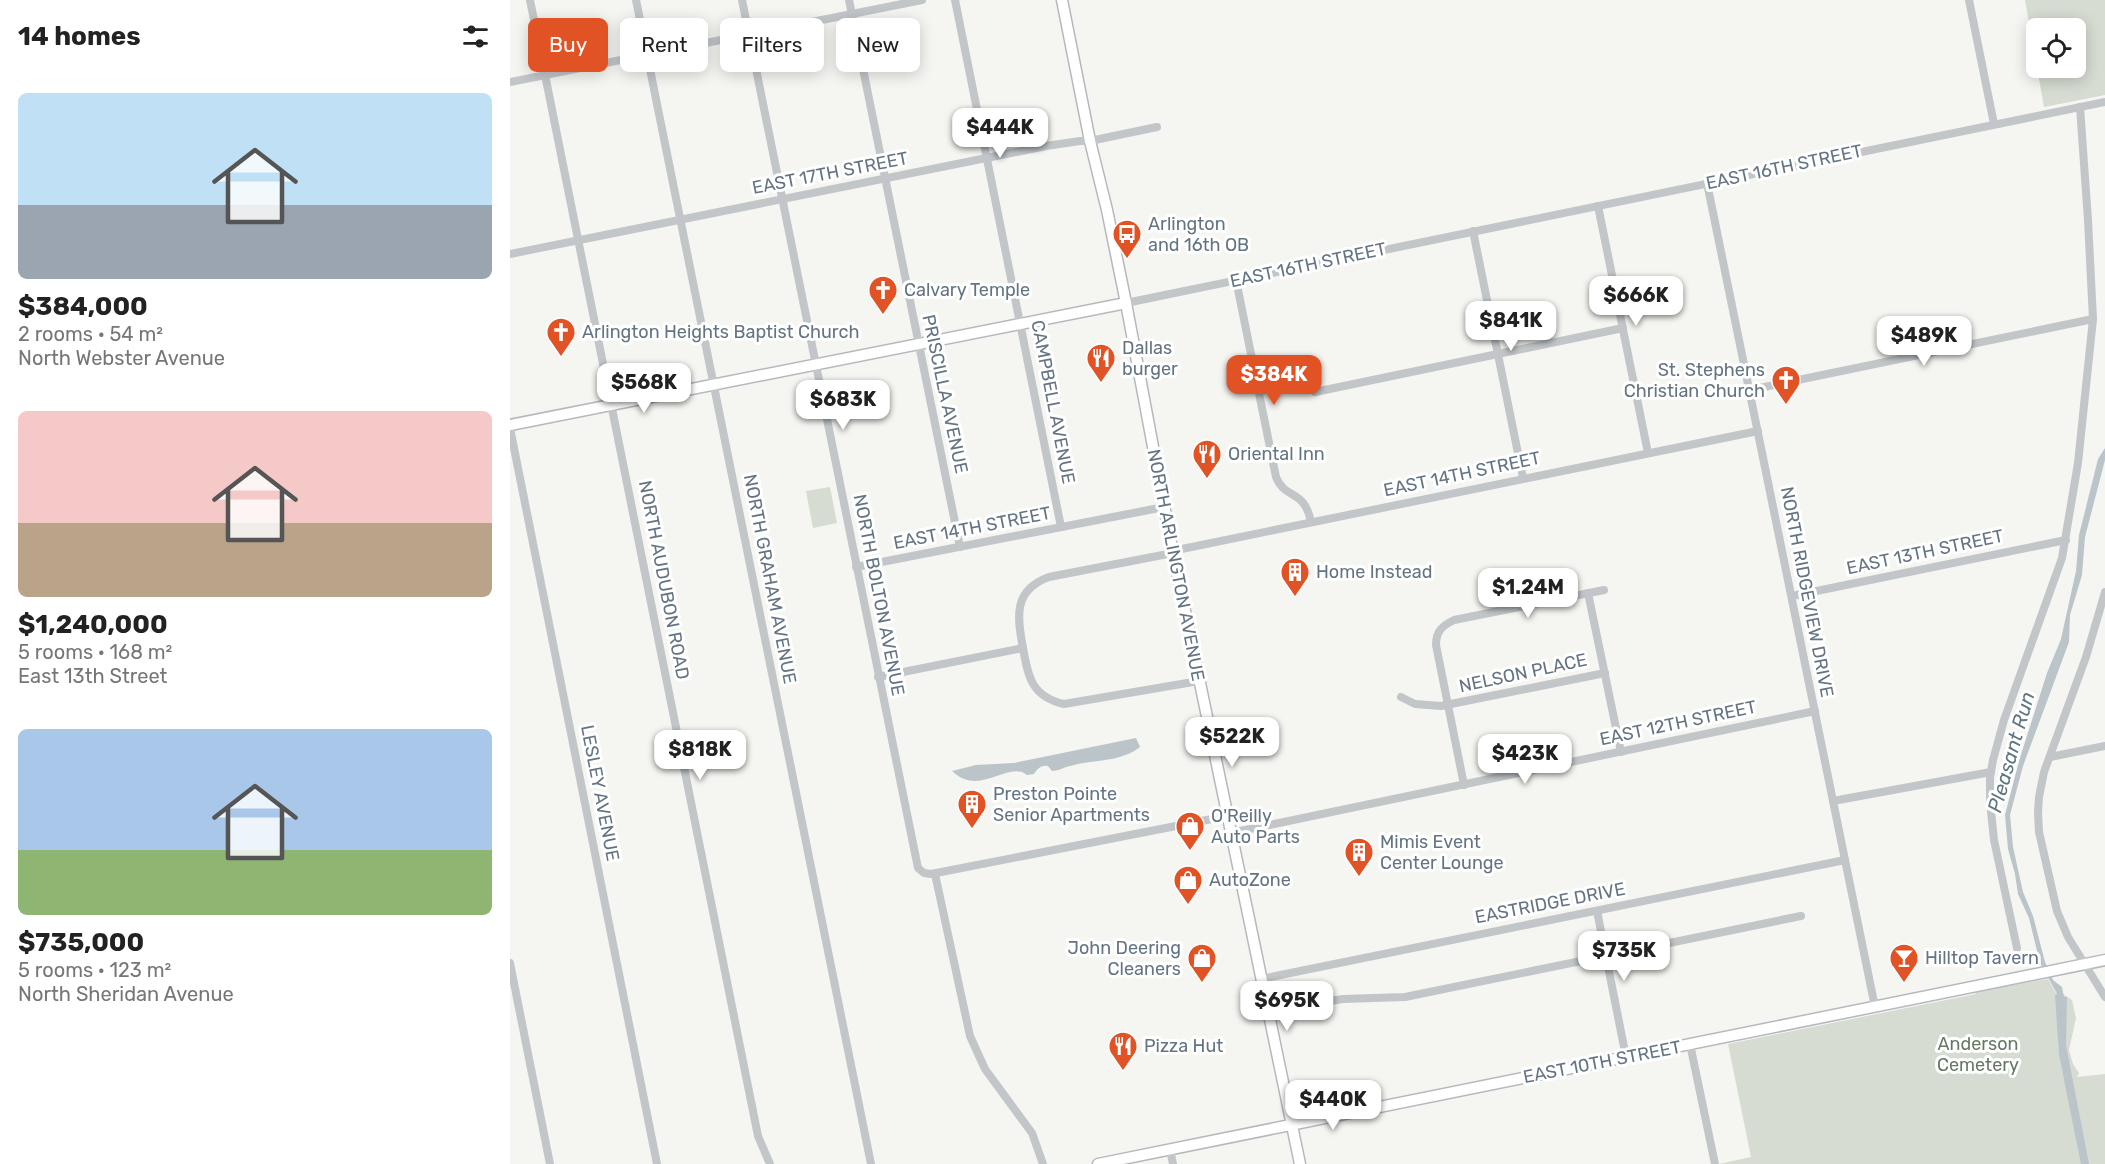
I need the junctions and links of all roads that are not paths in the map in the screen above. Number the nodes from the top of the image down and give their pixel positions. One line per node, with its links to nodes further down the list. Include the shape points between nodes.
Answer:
1 (530, 0): 16 (street, NORTH AUDUBON ROAD)
2 (636, 0): 10 (street, NORTH GRAHAM AVENUE)
3 (742, 0): 11 (street, NORTH BOLTON AVENUE)
4 (849, 0): 9 (street, PRISCILLA AVENUE)
5 (922, 0): 9 (street)
6 (955, 0): 23 (street, CAMPBELL AVENUE)
7 (1062, 0): 22 (main road, NORTH ARLINGTON AVENUE)
8 (1969, 0): 20 (street)
9 (852, 14): 12 (street); 24 (street, PRISCILLA AVENUE)
10 (640, 18)
11 (746, 18)
12 (824, 20)
13 (620, 61): 16 (street)
14 (650, 72): 28 (street, NORTH GRAHAM AVENUE)
15 (757, 72): 26 (street, NORTH BOLTON AVENUE)
16 (545, 76): 17 (street); 30 (street, NORTH AUDUBON ROAD)
17 (510, 82)
18 (2105, 102): 19 (street, EAST 16TH STREET)
19 (2080, 107): 20 (street, EAST 16TH STREET); 34 (street)
20 (1994, 124): 25 (street, EAST 16TH STREET)
21 (1156, 127): 22 (street, EAST 17TH STREET)
22 (1090, 141): 23 (street, EAST 17TH STREET); 33 (main road, NORTH ARLINGTON AVENUE)
23 (987, 158): 24 (street, EAST 17TH STREET); 35 (street, CAMPBELL AVENUE)
24 (885, 179): 26 (street, EAST 17TH STREET); 37 (street, PRISCILLA AVENUE)
25 (1707, 183): 27 (street, EAST 16TH STREET); 41 (street, NORTH RIDGEVIEW DRIVE)
26 (783, 199): 28 (street, EAST 17TH STREET); 39 (street, NORTH BOLTON AVENUE)
27 (1598, 206): 29 (street, EAST 16TH STREET); 36 (street)
28 (680, 219): 30 (street, EAST 17TH STREET); 40 (street, NORTH GRAHAM AVENUE)
29 (1473, 231): 32 (street, EAST 16TH STREET); 38 (street)
30 (578, 241): 31 (street, EAST 17TH STREET); 43 (street, NORTH AUDUBON ROAD)
31 (510, 254)
32 (1236, 280): 33 (street, EAST 16TH STREET); 49 (street, via 1276,477 1284,490 1304,502)
33 (1126, 303): 35 (main road, EAST 16TH STREET); 48 (main road, NORTH ARLINGTON AVENUE)
34 (2093, 319): 41 (street); 51 (street)
35 (1020, 324): 37 (main road, EAST 16TH STREET); 50 (street, CAMPBELL AVENUE)
36 (1623, 328): 38 (street); 46 (street)
37 (918, 344): 39 (main road, EAST 16TH STREET); 52 (street, PRISCILLA AVENUE)
38 (1498, 354): 42 (street); 47 (street)
39 (816, 364): 40 (main road, EAST 16TH STREET); 54 (street, NORTH BOLTON AVENUE)
40 (714, 385): 43 (main road, EAST 16TH STREET); 94 (street, NORTH GRAHAM AVENUE)
41 (1750, 390): 45 (street, NORTH RIDGEVIEW DRIVE)
42 (1315, 392)
43 (612, 405): 44 (main road, EAST 16TH STREET); 93 (street, NORTH AUDUBON ROAD, via 758,1136)
44 (510, 427): 92 (street, LESLEY AVENUE)
45 (1758, 430): 46 (street, EAST 14TH STREET); 58 (street, NORTH RIDGEVIEW DRIVE)
46 (1648, 453): 47 (street, EAST 14TH STREET)
47 (1523, 478): 49 (street, EAST 14TH STREET)
48 (1164, 507): 50 (street, EAST 14TH STREET); 53 (main road, NORTH ARLINGTON AVENUE)
49 (1311, 522): 53 (street, EAST 14TH STREET)
50 (1061, 527): 52 (street, EAST 14TH STREET)
51 (2066, 540): 58 (street, EAST 13TH STREET); 69 (street, via 2004,720)
52 (960, 547): 54 (street, EAST 14TH STREET)
53 (1172, 552): 59 (street, EAST 14TH STREET, via 1049,577 1035,584 1018,611); 62 (main road, NORTH ARLINGTON AVENUE)
54 (856, 567): 61 (street, NORTH BOLTON AVENUE)
55 (1604, 590): 57 (street)
56 (2105, 592): 68 (street)
57 (1588, 593): 60 (street); 64 (street, via 1454,620 1441,627 1436,643)
58 (1791, 596): 65 (street, NORTH RIDGEVIEW DRIVE)
59 (1023, 648): 61 (street); 62 (street, EAST 14TH STREET, via 1028,673 1037,690 1064,704)
60 (1605, 673): 64 (street, NELSON PLACE); 67 (street)
61 (878, 677): 75 (street, NORTH BOLTON AVENUE, via 915,863 922,872)
62 (1199, 681): 72 (main road, NORTH ARLINGTON AVENUE)
63 (1401, 697): 64 (street, NELSON PLACE, via 1415,704)
64 (1448, 705): 70 (street)
65 (1815, 711): 67 (street, EAST 12TH STREET); 71 (street, NORTH RIDGEVIEW DRIVE)
66 (2105, 746): 68 (street)
67 (1621, 752): 70 (street, EAST 12TH STREET)
68 (2050, 757): 82 (street, via 2039,797 2039,832 2057,911)
69 (1991, 772): 71 (street); 78 (street, via 1993,833)
70 (1464, 784): 73 (street, EAST 12TH STREET)
71 (1833, 801): 74 (street, NORTH RIDGEVIEW DRIVE)
72 (1227, 816): 73 (main road, NORTH ARLINGTON AVENUE); 75 (street)
73 (1230, 833): 83 (main road, NORTH ARLINGTON AVENUE)
74 (1845, 860): 76 (street, EASTRIDGE DRIVE); 85 (street, NORTH RIDGEVIEW DRIVE)
75 (934, 874): 95 (street, via 972,1042 986,1069 1032,1133)
76 (1597, 911): 79 (street); 83 (street, EASTRIDGE DRIVE)
77 (1801, 916): 79 (street)
78 (2017, 948)
79 (1606, 956): 86 (street, via 1405,998 1343,999); 88 (street)
80 (2105, 960): 82 (main road, EAST 10TH STREET)
81 (510, 963): 91 (street)
82 (2086, 964): 84 (street); 85 (main road, EAST 10TH STREET)
83 (1261, 979): 86 (main road, NORTH ARLINGTON AVENUE)
84 (2105, 997)
85 (1875, 1007): 87 (main road, EAST 10TH STREET)
86 (1268, 1011): 89 (main road, NORTH ARLINGTON AVENUE)
87 (1690, 1044): 88 (main road, EAST 10TH STREET); 99 (street)
88 (1626, 1057): 89 (main road, EAST 10TH STREET)
89 (1292, 1125): 90 (main road, EAST 10TH STREET); 98 (main road, NORTH ARLINGTON AVENUE)
90 (1170, 1149): 96 (main road, EAST 10TH STREET); 97 (street)
91 (550, 1164)
92 (657, 1164)
93 (770, 1164)
94 (871, 1164)
95 (1043, 1164)
96 (1098, 1164)
97 (1173, 1164)
98 (1300, 1164)
99 (1714, 1164)

